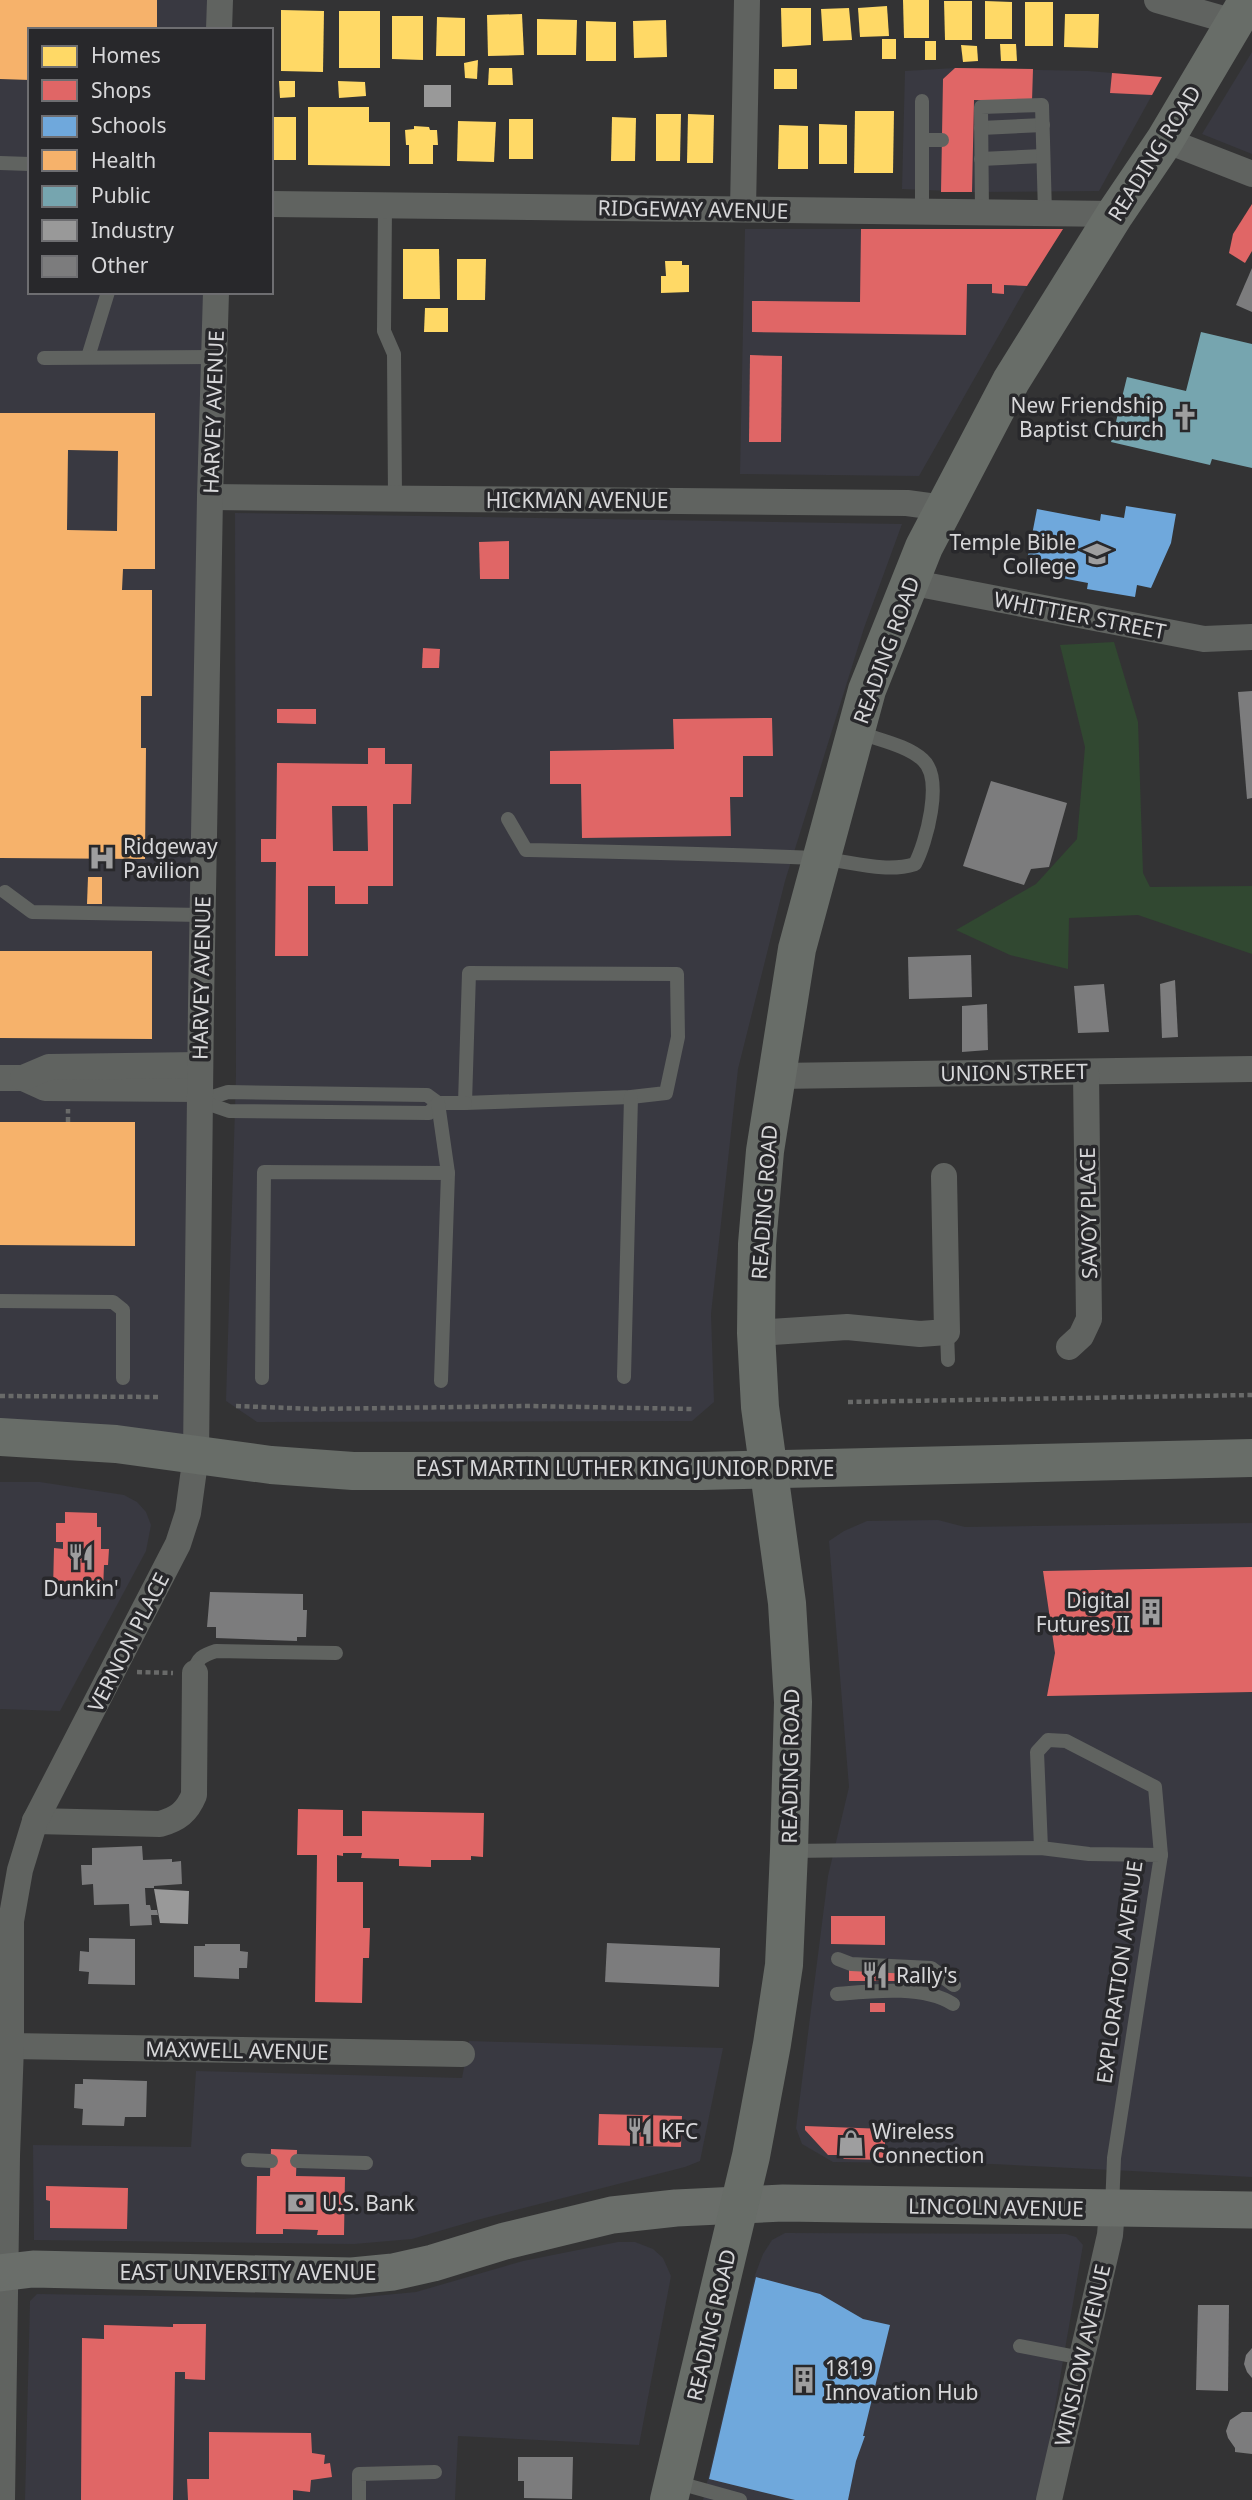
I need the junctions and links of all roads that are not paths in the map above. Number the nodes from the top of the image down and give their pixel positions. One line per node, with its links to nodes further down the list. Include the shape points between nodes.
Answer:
1 (220, 0): 5 (street)
2 (747, 0): 17 (street)
3 (1157, 0): 4 (street)
4 (1241, 11): 9 (main road, READING ROAD)
5 (219, 28)
6 (922, 101): 7 (lane)
7 (923, 140): 8 (lane); 18 (lane)
8 (942, 140)
9 (1166, 140): 14 (street); 21 (main road, READING ROAD)
10 (1043, 156): 11 (lane); 11 (lane, via 1042,105 981,107); 20 (lane)
11 (981, 159): 19 (lane)
12 (0, 163): 13 (lane)
13 (28, 164)
14 (1252, 174)
15 (273, 204): 16 (street, RIDGEWAY AVENUE)
16 (385, 205): 17 (street, RIDGEWAY AVENUE); 28 (lane, via 384,331 394,354)
17 (743, 209): 18 (street, RIDGEWAY AVENUE)
18 (922, 211): 19 (street, RIDGEWAY AVENUE)
19 (982, 212): 20 (street, RIDGEWAY AVENUE)
20 (1045, 213): 21 (street, RIDGEWAY AVENUE)
21 (1115, 214): 29 (main road, READING ROAD, via 1011,381)
22 (107, 294): 24 (lane)
23 (216, 294): 25 (street, HARVEY AVENUE)
24 (88, 357): 25 (lane); 26 (lane)
25 (214, 357): 27 (street, HARVEY AVENUE)
26 (44, 358)
27 (210, 497): 28 (street, HICKMAN AVENUE); 36 (street, HARVEY AVENUE)
28 (395, 499): 29 (street, HICKMAN AVENUE, via 907,503)
29 (944, 508): 30 (main road, READING ROAD)
30 (909, 582): 31 (street, WHITTIER STREET, via 1204,639); 32 (main road, READING ROAD, via 867,690)
31 (1252, 637)
32 (856, 732): 34 (main road, READING ROAD); 34 (lane, via 925,761 932,774 932,810 921,852 915,864 898,869)
33 (508, 819): 34 (lane, via 526,850)
34 (822, 859): 39 (main road, READING ROAD, via 797,949)
35 (5, 892): 36 (lane, via 32,912)
36 (202, 915): 41 (street, HARVEY AVENUE)
37 (1252, 1069): 38 (street, UNION STREET)
38 (1086, 1072): 39 (street, UNION STREET); 50 (street, SAVOY PLACE, via 1088,1319)
39 (777, 1076): 49 (main road, READING ROAD, via 761,1191)
40 (12, 1078): 41 (street, via 49,1067)
41 (200, 1085): 43 (lane, via 229,1111 429,1113); 57 (street, HARVEY AVENUE)
42 (631, 1097): 44 (lane); 44 (lane, via 666,1093 678,1037 677,974 469,974); 52 (lane)
43 (438, 1103): 44 (lane); 45 (lane)
44 (465, 1103)
45 (448, 1173): 54 (lane, via 264,1172); 55 (lane)
46 (944, 1176): 48 (street)
47 (0, 1301): 53 (lane, via 113,1301 123,1310)
48 (947, 1332): 49 (street, via 846,1327); 51 (lane)
49 (756, 1333): 59 (main road, READING ROAD, via 760,1407)
50 (1069, 1348)
51 (948, 1360)
52 (624, 1377)
53 (124, 1378)
54 (262, 1378)
55 (441, 1381)
56 (0, 1437): 57 (main road, EAST MARTIN LUTHER KING JUNIOR DRIVE, via 76,1440)
57 (196, 1455): 59 (main road, EAST MARTIN LUTHER KING JUNIOR DRIVE, via 353,1471); 62 (street, VERNON PLACE, via 188,1513 178,1544)
58 (1252, 1458): 59 (main road, EAST MARTIN LUTHER KING JUNIOR DRIVE)
59 (770, 1468): 64 (main road, READING ROAD, via 787,1603 793,1702)
60 (336, 1653): 61 (lane, via 216,1651 201,1656)
61 (185, 1673): 62 (street, via 194,1795 182,1815 160,1824)
62 (35, 1821): 70 (street, VERNON PLACE, via 11,1921)
63 (1041, 1848): 64 (lane, EXPLORATION AVENUE); 65 (lane, EXPLORATION AVENUE); 65 (lane, via 1037,1752 1048,1740 1066,1741 1155,1787)
64 (789, 1851): 76 (main road, READING ROAD, via 780,1992)
65 (1161, 1855): 77 (lane, EXPLORATION AVENUE, via 1114,2158)
66 (838, 1959): 67 (lane, via 851,1964 931,1968)
67 (954, 1985)
68 (837, 1993): 69 (lane, via 927,1992)
69 (953, 2004)
70 (11, 2046): 71 (street, MAXWELL AVENUE); 79 (street, VERNON PLACE)
71 (462, 2054)
72 (248, 2160): 73 (lane)
73 (271, 2161)
74 (297, 2161): 75 (lane)
75 (366, 2163)
76 (741, 2204): 77 (street, LINCOLN AVENUE); 79 (street, EAST UNIVERSITY AVENUE, via 582,2221 433,2263 352,2276); 83 (main road, READING ROAD)
77 (1112, 2209): 78 (street, LINCOLN AVENUE); 81 (street, WINSLOW AVENUE, via 1111,2235)
78 (1252, 2210)
79 (3, 2272): 84 (street, VERNON PLACE)
80 (1020, 2346): 81 (lane)
81 (1082, 2358): 87 (street, WINSLOW AVENUE)
82 (435, 2472): 85 (lane, via 359,2474)
83 (671, 2491): 86 (lane)
84 (2, 2500)
85 (359, 2500)
86 (740, 2500)
87 (1049, 2500)

